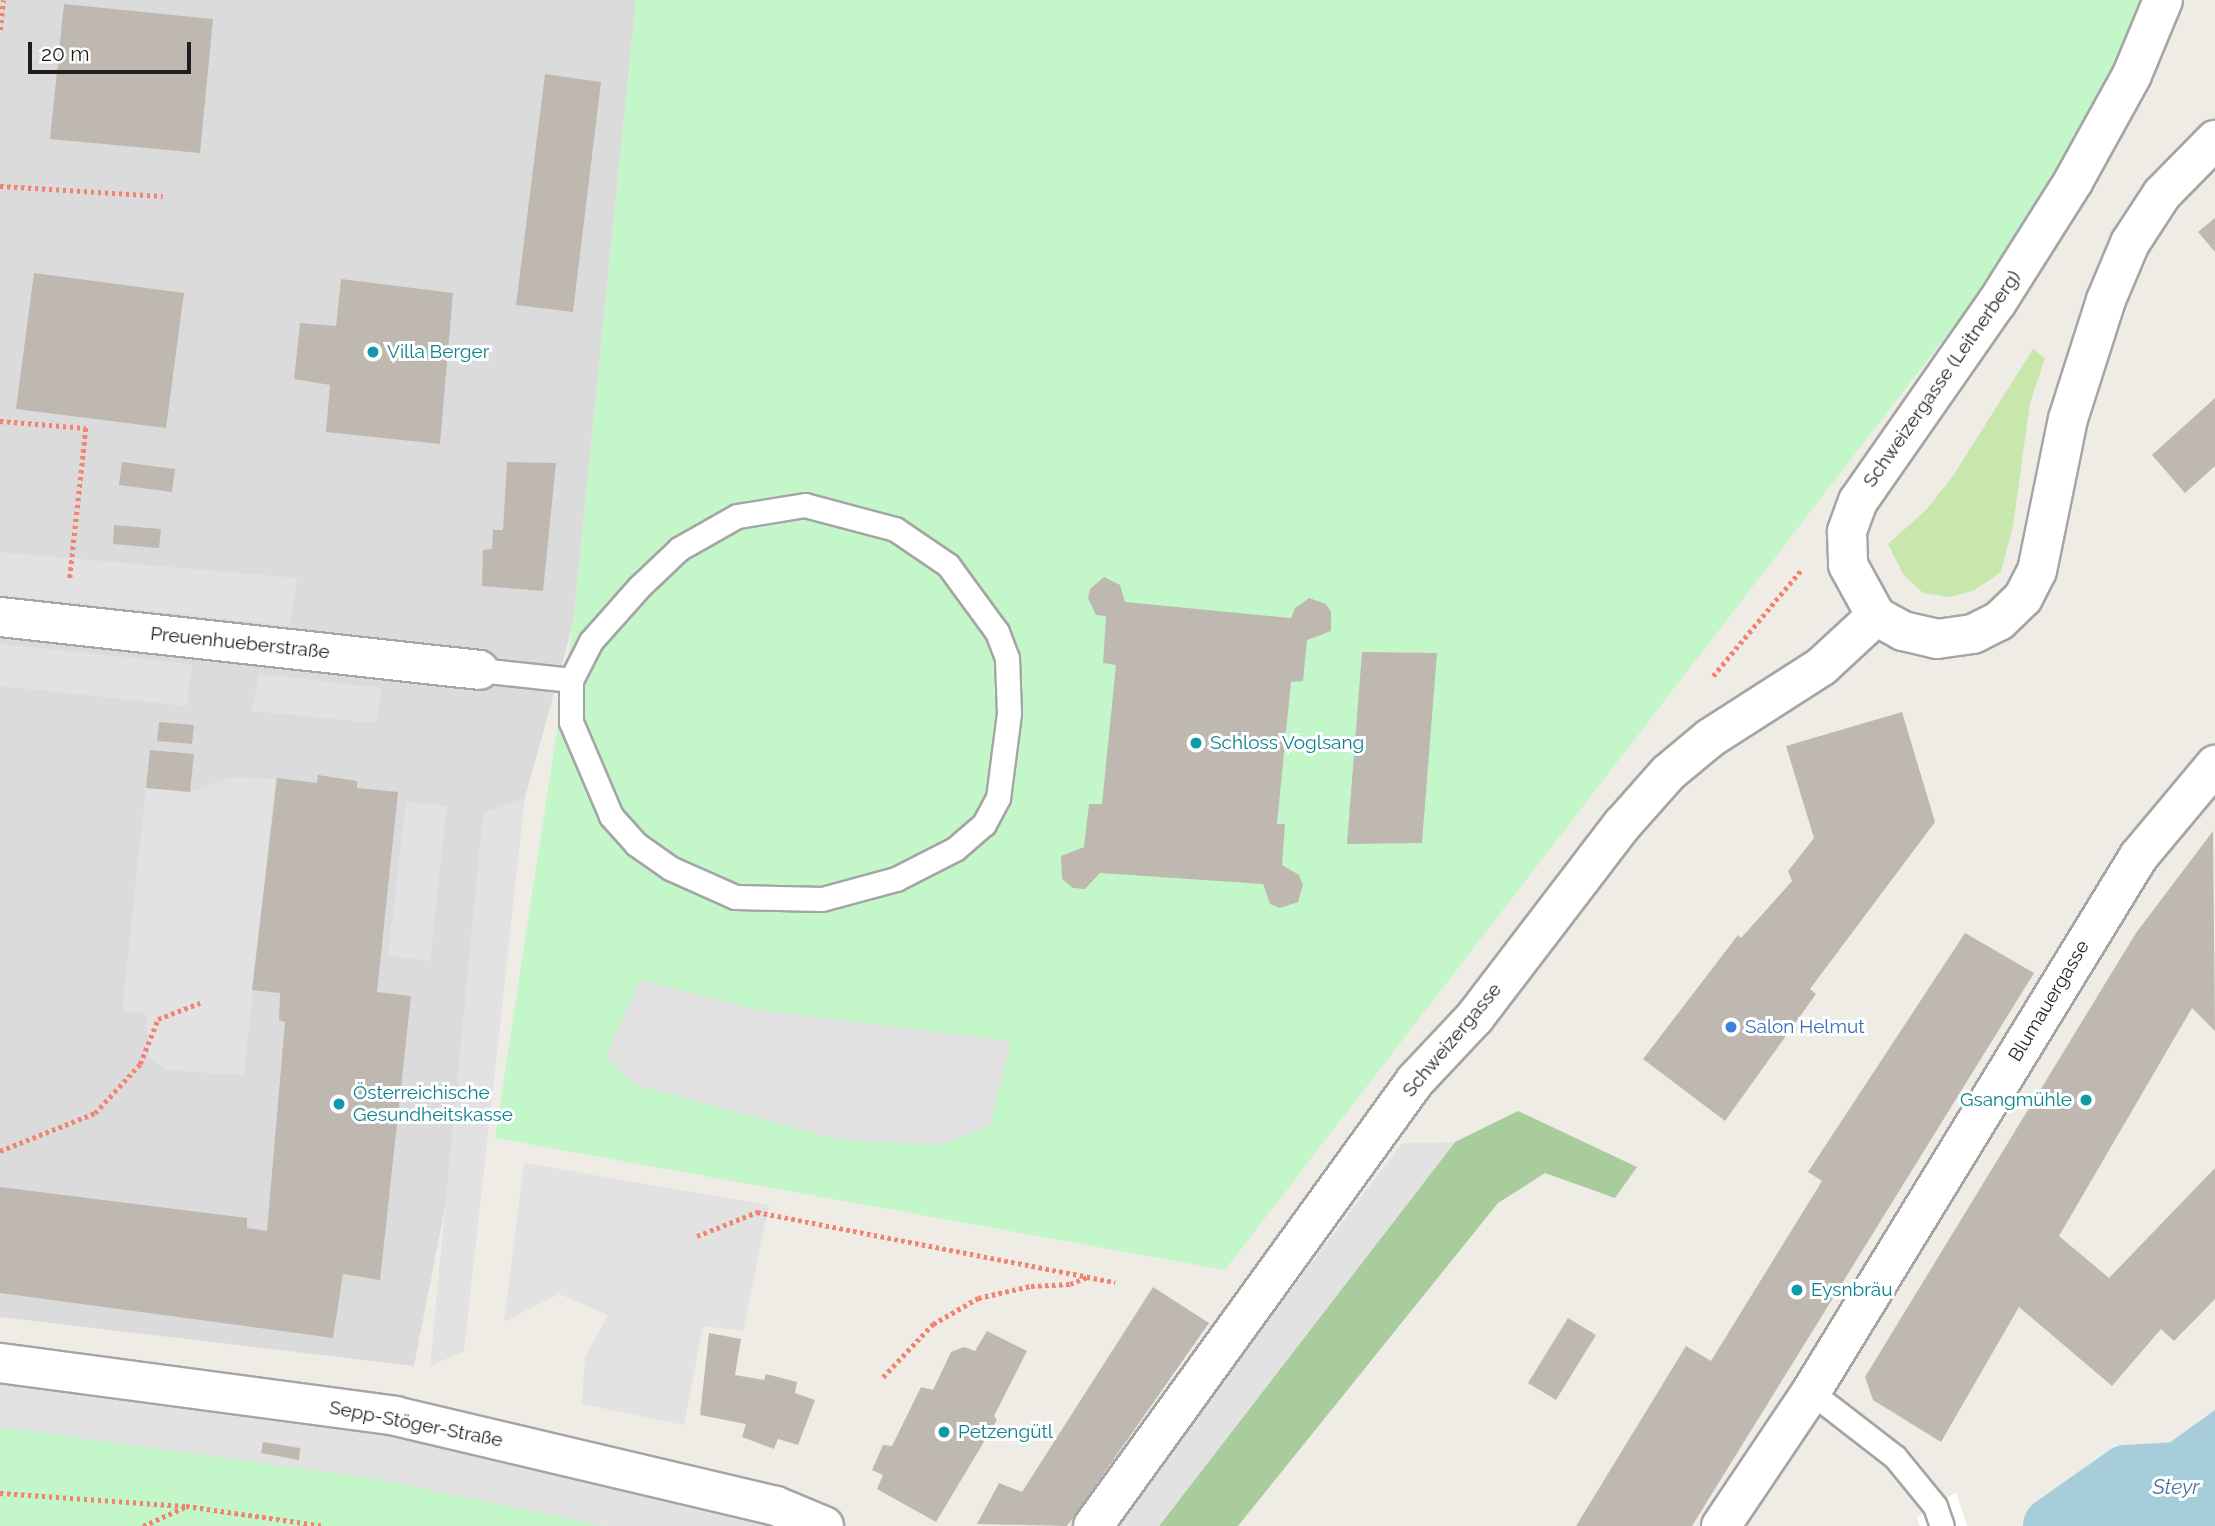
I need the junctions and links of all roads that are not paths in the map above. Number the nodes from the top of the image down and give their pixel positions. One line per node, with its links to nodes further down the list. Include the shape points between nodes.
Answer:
1 (2164, 0): 3 (street, Schweizergasse (Leitnerberg), via 2132,75 2073,182 1997,302 1858,501 1847,532 1848,565)
2 (2215, 140): 3 (street, via 2162,194 2120,266 2084,361 2046,537 2037,571 2023,598 1973,634 1949,637 1903,631)
3 (1876, 616): 12 (street, Schweizergasse, via 1822,666 1710,738 1668,773 1622,825 1475,1017 1415,1081)
4 (0, 617): 5 (street, Preuenhueberstraße)
5 (479, 670): 6 (lane)
6 (571, 680): 6 (lane, via 571,722 611,816 636,844 670,868 735,897 822,899 896,879 956,849 984,824 998,798 1009,713 1002,645 984,610 948,565 895,529 805,505 737,516 679,549 639,587 591,642)
7 (2215, 765): 9 (street, Blumauergasse, via 2138,856)
8 (0, 1363): 11 (street, Sepp-Stöger-Straße, via 395,1416 776,1506)
9 (1811, 1392): 10 (lane, via 1895,1457); 13 (street, Blumauergasse)
10 (1938, 1516)
11 (824, 1526)
12 (1093, 1526)
13 (1721, 1526)

